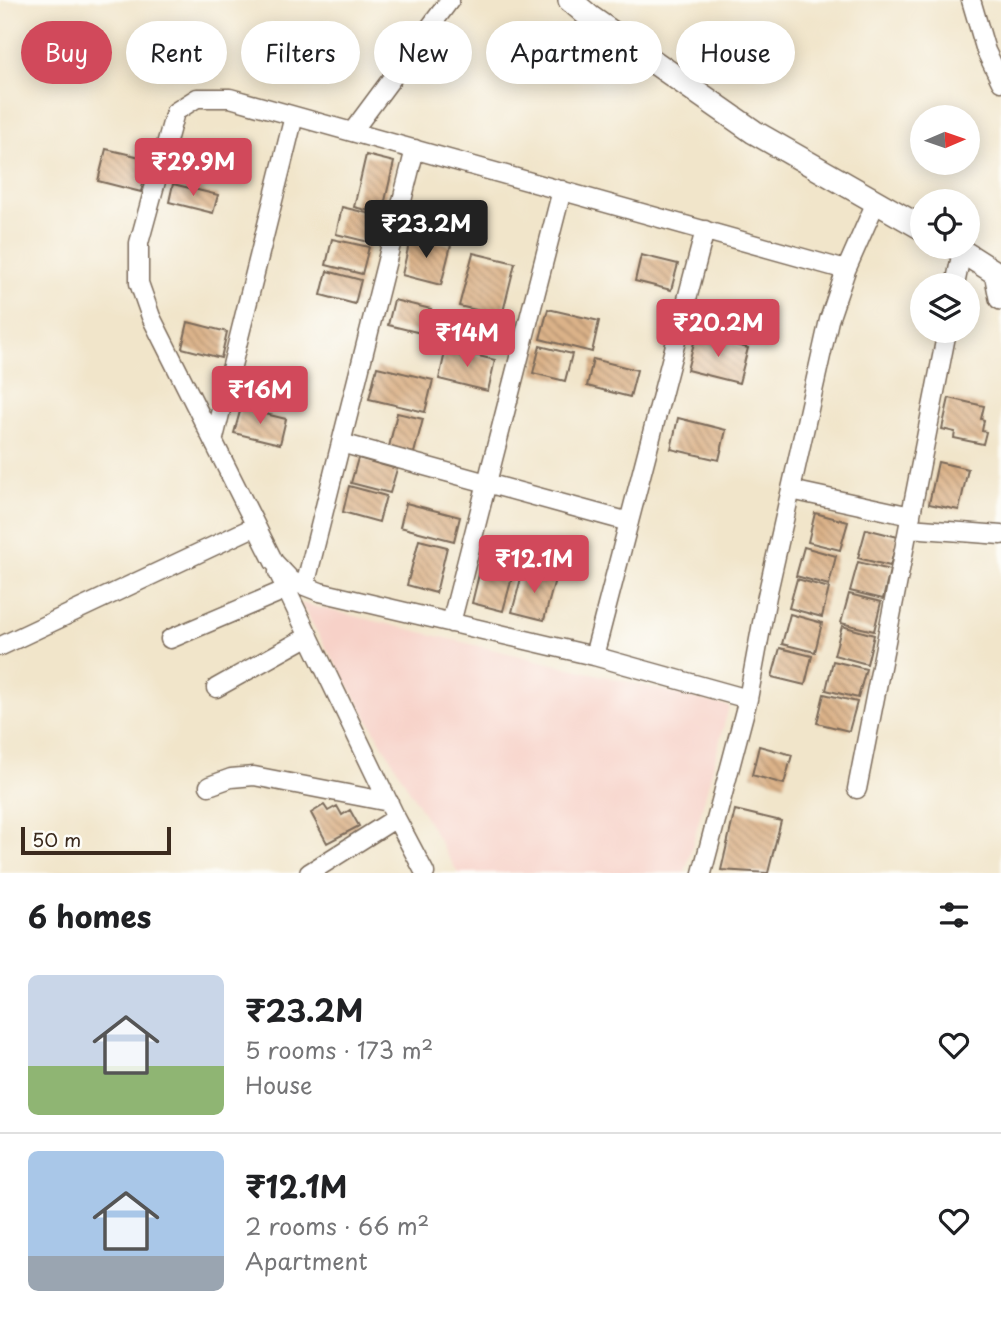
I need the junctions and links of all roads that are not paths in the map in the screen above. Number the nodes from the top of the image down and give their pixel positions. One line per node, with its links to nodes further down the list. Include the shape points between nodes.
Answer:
1 (450, 0): 6 (street)
2 (570, 0): 9 (street, via 754,132)
3 (976, 3): 4 (street, via 986,51)
4 (1001, 81)
5 (295, 116): 6 (street); 17 (street); 17 (street, via 230,98 197,98 175,112 139,243 139,283 151,317)
6 (352, 132): 7 (street)
7 (415, 149): 8 (street); 18 (street)
8 (562, 190): 11 (street); 19 (street)
9 (876, 202): 10 (street); 13 (street)
10 (910, 221)
11 (705, 230): 13 (street); 21 (street)
12 (976, 259): 14 (street)
13 (846, 270): 20 (street, via 829,320)
14 (999, 272): 15 (street)
15 (1001, 298)
16 (945, 343): 22 (street)
17 (214, 439): 23 (street)
18 (341, 443): 19 (street); 25 (street)
19 (488, 483): 21 (street); 26 (street)
20 (791, 490): 22 (street); 32 (street)
21 (629, 522): 30 (street)
22 (910, 522): 24 (street); 34 (street)
23 (256, 526): 25 (street, via 274,562); 29 (street)
24 (1001, 535)
25 (296, 587): 26 (street); 27 (street); 28 (street)
26 (451, 623): 30 (street)
27 (309, 636): 31 (street); 35 (street)
28 (170, 639)
29 (1, 646)
30 (594, 656): 32 (street)
31 (216, 688)
32 (748, 699): 39 (street)
33 (209, 786): 35 (street, via 254,776)
34 (857, 789)
35 (388, 802): 36 (street)
36 (396, 818): 37 (street); 38 (street)
37 (309, 873)
38 (425, 873)
39 (702, 873)

